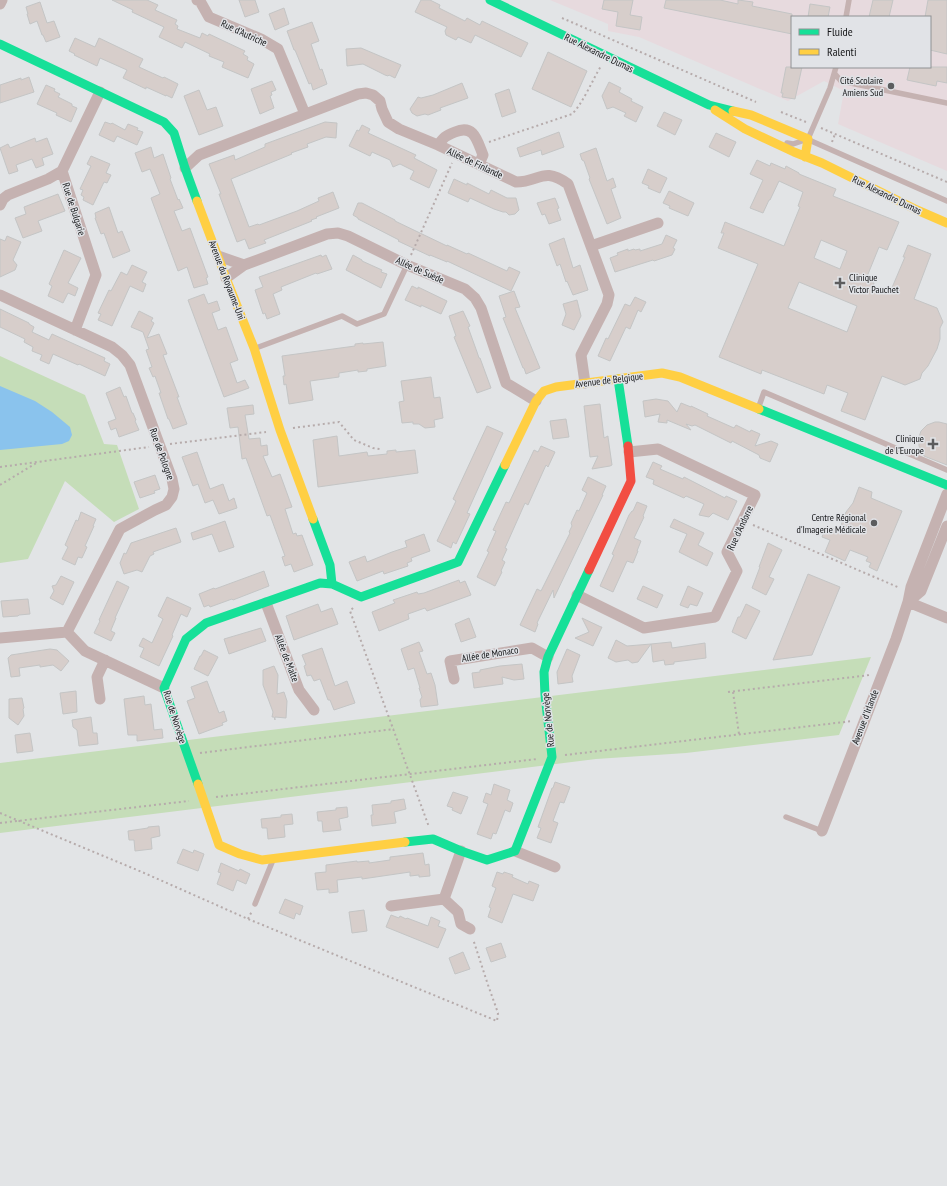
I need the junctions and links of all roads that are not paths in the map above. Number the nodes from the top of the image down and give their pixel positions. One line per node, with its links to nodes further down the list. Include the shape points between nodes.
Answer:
1 (2, 0): 5 (street)
2 (197, 0): 13 (street, Rue d'Autriche, via 209,17 262,39 278,49)
3 (490, 0): 12 (street, Rue Alexandre Dumas)
4 (849, 0): 6 (lane)
5 (0, 4)
6 (846, 16)
7 (0, 44): 10 (street, Avenue du Royaume-Uni)
8 (836, 68): 9 (lane)
9 (835, 74): 11 (lane, via 841,81); 17 (lane)
10 (100, 92): 18 (street, Avenue du Royaume-Uni, via 164,122 174,133); 24 (street, Rue de Bulgarie)
11 (947, 103)
12 (710, 105): 14 (lane); 16 (street, Rue Alexandre Dumas, via 723,116); 17 (street, Rue Alexandre Dumas, via 750,115)
13 (305, 114): 19 (street, Allée de Finlande, via 366,93 373,95 380,102 388,122); 20 (street, Allée de Finlande)
14 (748, 121)
15 (774, 131): 17 (lane)
16 (758, 135): 17 (lane, via 793,144); 21 (street, Rue Alexandre Dumas)
17 (808, 139): 21 (street); 25 (lane)
18 (178, 145): 20 (street); 23 (street, Avenue du Royaume-Uni)
19 (438, 145): 22 (street, Allée de Finlande); 22 (street, via 445,136 468,129 473,133 483,155)
20 (199, 155): 23 (street, Allée de Finlande)
21 (805, 157): 28 (street, Rue Alexandre Dumas)
22 (479, 164): 29 (street, Allée de Finlande, via 516,182 526,182 546,175 558,177 568,184)
23 (185, 168): 30 (street, Avenue du Royaume-Uni)
24 (62, 171): 26 (street, via 8,195); 35 (street, Rue de Bulgarie, via 96,275)
25 (947, 202)
26 (0, 205)
27 (658, 223): 29 (street)
28 (947, 223)
29 (591, 246): 38 (street, Allée de Finlande, via 608,294 607,304 581,354)
30 (218, 256): 31 (street); 33 (street, Avenue du Royaume-Uni)
31 (244, 264): 32 (street, Allée de Suède, via 327,234 338,233); 33 (street, Allée de Suède)
32 (407, 265): 36 (lane, via 384,314 357,324 342,316); 39 (street, Allée de Suède, via 465,290 475,298 506,383)
33 (226, 278): 36 (street, Avenue du Royaume-Uni)
34 (0, 296): 35 (street, Rue de Pologne)
35 (75, 330): 51 (street, Rue de Pologne, via 112,347 130,365 174,489 166,505 120,529)
36 (254, 348): 46 (street, Avenue du Royaume-Uni, via 280,430 330,565)
37 (618, 378): 38 (street, Avenue de Belgique); 40 (street, Avenue de Belgique, via 668,374); 41 (street, Rue de Norvège)
38 (585, 383): 39 (street, Avenue de Belgique, via 556,386 544,391)
39 (536, 401): 46 (street, Avenue de Belgique, via 458,562 361,597)
40 (758, 409): 42 (lane, via 764,392); 43 (street, Avenue de Belgique)
41 (629, 452): 47 (street, Rue de Norvège, via 630,481); 47 (street, Rue d'Andorre, via 658,449 755,495 727,552 736,571 715,617 644,628)
42 (947, 470)
43 (947, 485)
44 (947, 494): 48 (street, Avenue d'Irlande)
45 (947, 526): 48 (street, Avenue d'Irlande, via 921,591)
46 (332, 584): 49 (street, Rue de Norvège, via 320,583)
47 (576, 596): 53 (street, Rue de Norvège)
48 (909, 598): 50 (street); 60 (street, Avenue d'Irlande, via 896,639)
49 (266, 603): 56 (street, Rue de Norvège, via 206,623 186,639); 58 (street, Allée de Malte, via 299,690)
50 (947, 618)
51 (68, 632): 52 (street); 54 (street, via 85,651)
52 (0, 638)
53 (548, 657): 55 (street, Allée de Monaco, via 532,648 450,661); 62 (street, Rue de Norvège, via 544,672 552,757)
54 (105, 660): 56 (street); 57 (street, via 97,677)
55 (454, 679)
56 (164, 688): 63 (street, Rue de Norvège, via 220,845 262,860)
57 (100, 699)
58 (314, 710)
59 (786, 817): 60 (lane)
60 (822, 831)
61 (461, 851): 62 (street, via 487,860); 63 (street, Rue de Norvège, via 433,839); 65 (street)
62 (515, 851): 64 (street)
63 (274, 858): 66 (lane)
64 (555, 867)
65 (444, 899): 67 (street); 68 (street, via 458,912 461,924)
66 (255, 904)
67 (391, 906)
68 (470, 928)

